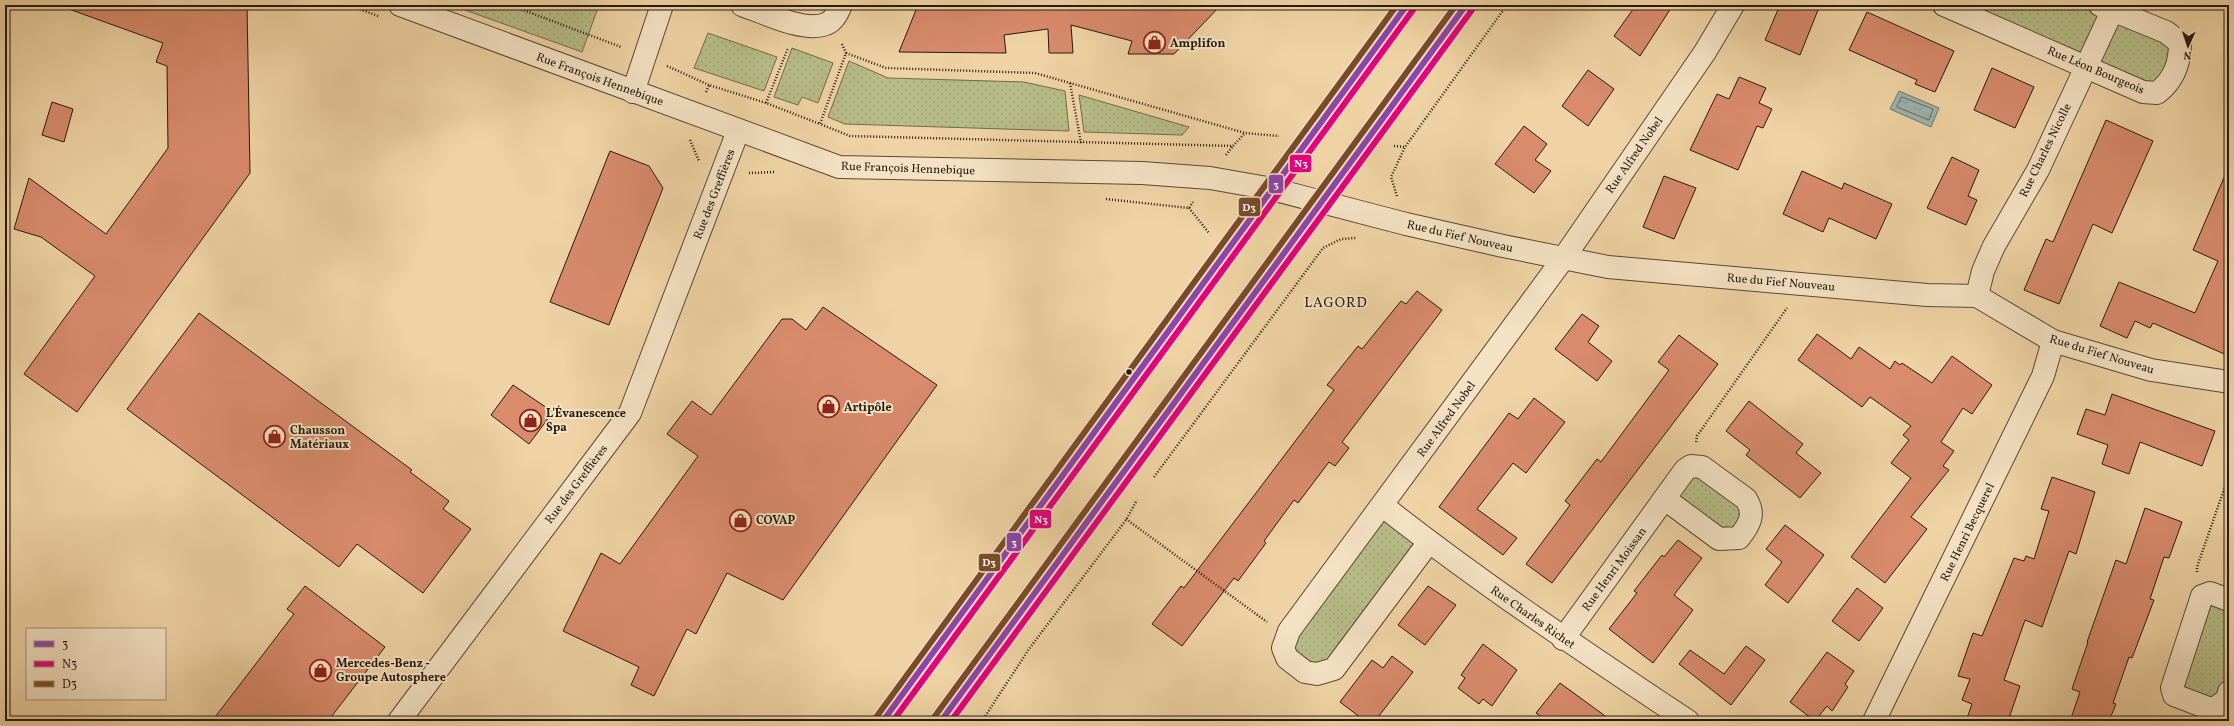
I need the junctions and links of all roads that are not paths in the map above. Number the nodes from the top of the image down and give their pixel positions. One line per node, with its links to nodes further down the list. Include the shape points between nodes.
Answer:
1 (400, 5): 11 (street, Rue François Hennebique)
2 (662, 5): 11 (street)
3 (742, 5): 9 (street, via 797,24 814,27)
4 (1407, 5): 13 (main road)
5 (1466, 5): 14 (main road)
6 (1733, 5): 15 (street, Rue Alfred Nobel, via 1705,52)
7 (1944, 5): 10 (street, Rue Léon Bourgeois)
8 (2110, 7): 10 (street, Rue Charles Nicolle); 10 (street, Rue Léon Bourgeois, via 2166,32 2180,43 2180,57 2169,84 2156,93 2143,92)
9 (837, 13)
10 (2085, 66): 16 (street, Rue Charles Nicolle, via 2038,170 1994,246)
11 (633, 92): 12 (street, Rue François Hennebique)
12 (738, 131): 13 (street, Rue François Hennebique, via 839,167 1142,173 1210,178); 26 (street, Rue des Greffières, via 630,413)
13 (1272, 189): 14 (street, Rue François Hennebique); 27 (main road)
14 (1322, 202): 15 (street, Rue du Fief Nouveau); 28 (main road)
15 (1563, 259): 16 (street, Rue du Fief Nouveau, via 1608,266 1927,295); 20 (street, Rue Alfred Nobel)
16 (1978, 296): 17 (street, Rue du Fief Nouveau)
17 (2053, 342): 18 (street, Rue du Fief Nouveau, via 2151,370); 30 (street, Rue Henri Becquerel, via 2043,376)
18 (2229, 382)
19 (1665, 498): 19 (street, Rue Henri Moissan, via 1684,470 1691,466 1702,467 1746,499 1751,507 1752,516 1739,538 1719,540); 23 (street, Rue Henri Moissan)
20 (1383, 506): 21 (street, Rue Charles Richet); 21 (street, Rue Alfred Nobel, via 1289,631 1283,648 1287,658 1305,672 1317,674 1334,669)
21 (1429, 542): 23 (street, Rue Charles Richet)
22 (2229, 600): 25 (street, via 2210,593 2202,596 2172,688 2174,695 2182,700)
23 (1563, 639): 29 (street, Rue Charles Richet)
24 (2229, 692): 25 (street)
25 (2221, 713)
26 (399, 721)
27 (883, 721)
28 (941, 721)
29 (1688, 721)
30 (1874, 721)

